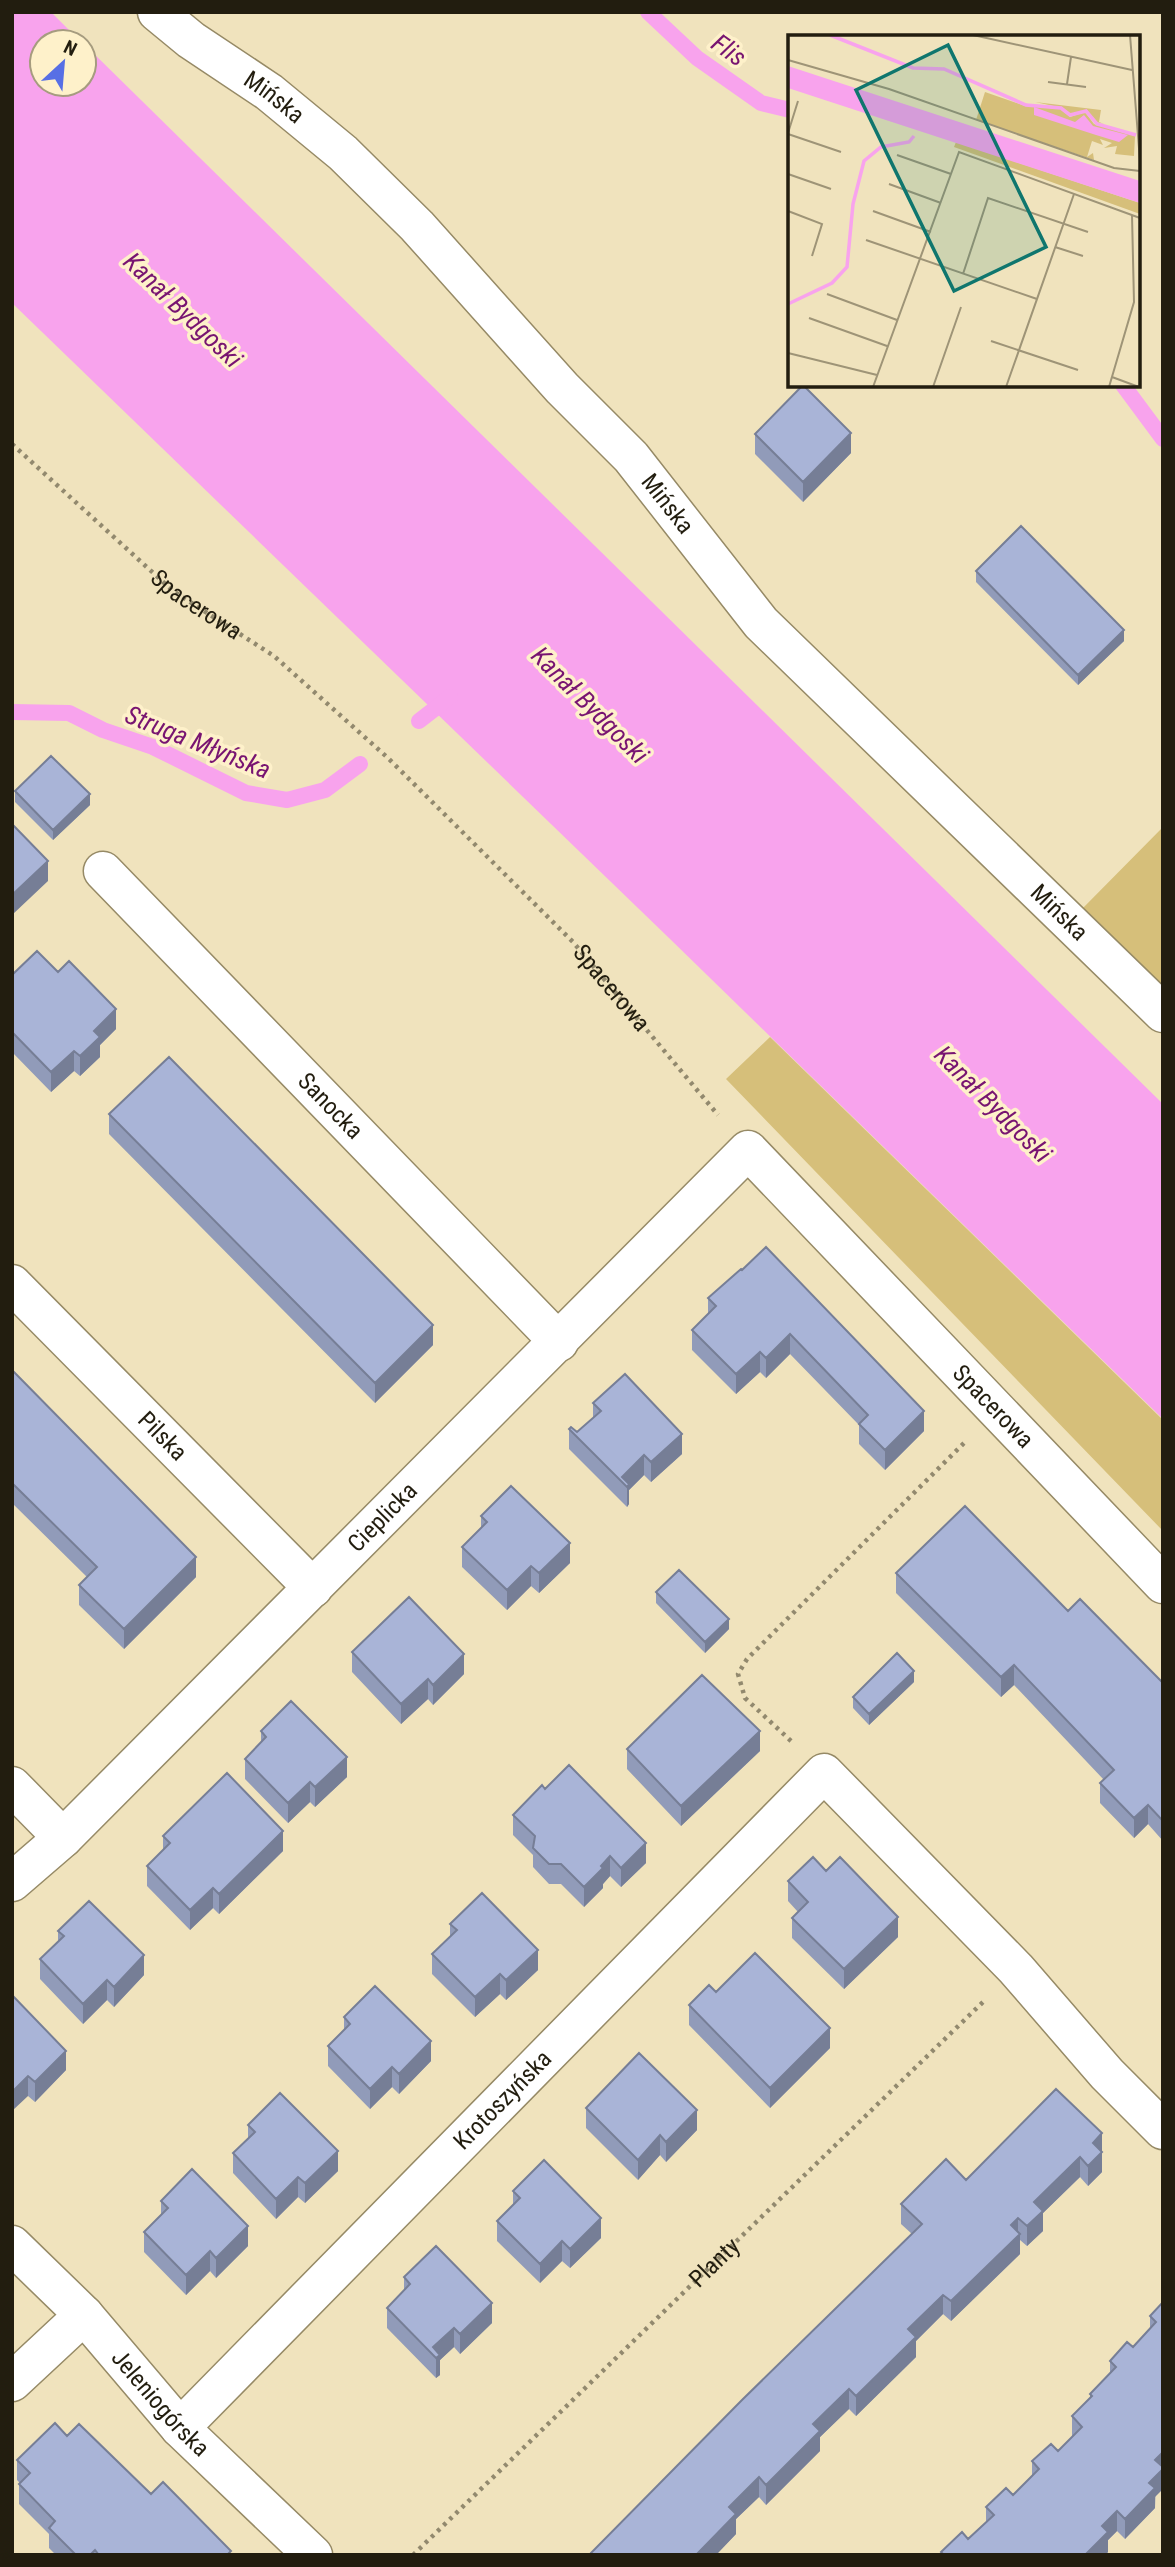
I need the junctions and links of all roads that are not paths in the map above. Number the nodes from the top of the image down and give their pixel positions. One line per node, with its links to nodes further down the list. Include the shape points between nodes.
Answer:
1 (157, 12): 3 (street, Mińska, via 269,92 343,153 417,226 562,388 631,457 761,624)
2 (103, 871): 6 (street, Sanocka)
3 (1163, 1013)
4 (748, 1150): 6 (street, Cieplicka); 7 (street, Spacerowa)
5 (12, 1283): 8 (street, Pilska)
6 (559, 1342): 8 (street, Cieplicka)
7 (1163, 1584)
8 (313, 1588): 10 (street, Cieplicka)
9 (12, 1786): 10 (street)
10 (63, 1838): 11 (street, Cieplicka)
11 (12, 1882)
12 (1163, 2130): 16 (street, Krotoszyńska, via 1107,2074 1016,1969 824,1773)
13 (12, 2245): 14 (street, Jeleniogórska)
14 (84, 2315): 15 (street); 16 (street, Jeleniogórska)
15 (12, 2382)
16 (180, 2428): 17 (street, Jeleniogórska)
17 (313, 2555)

